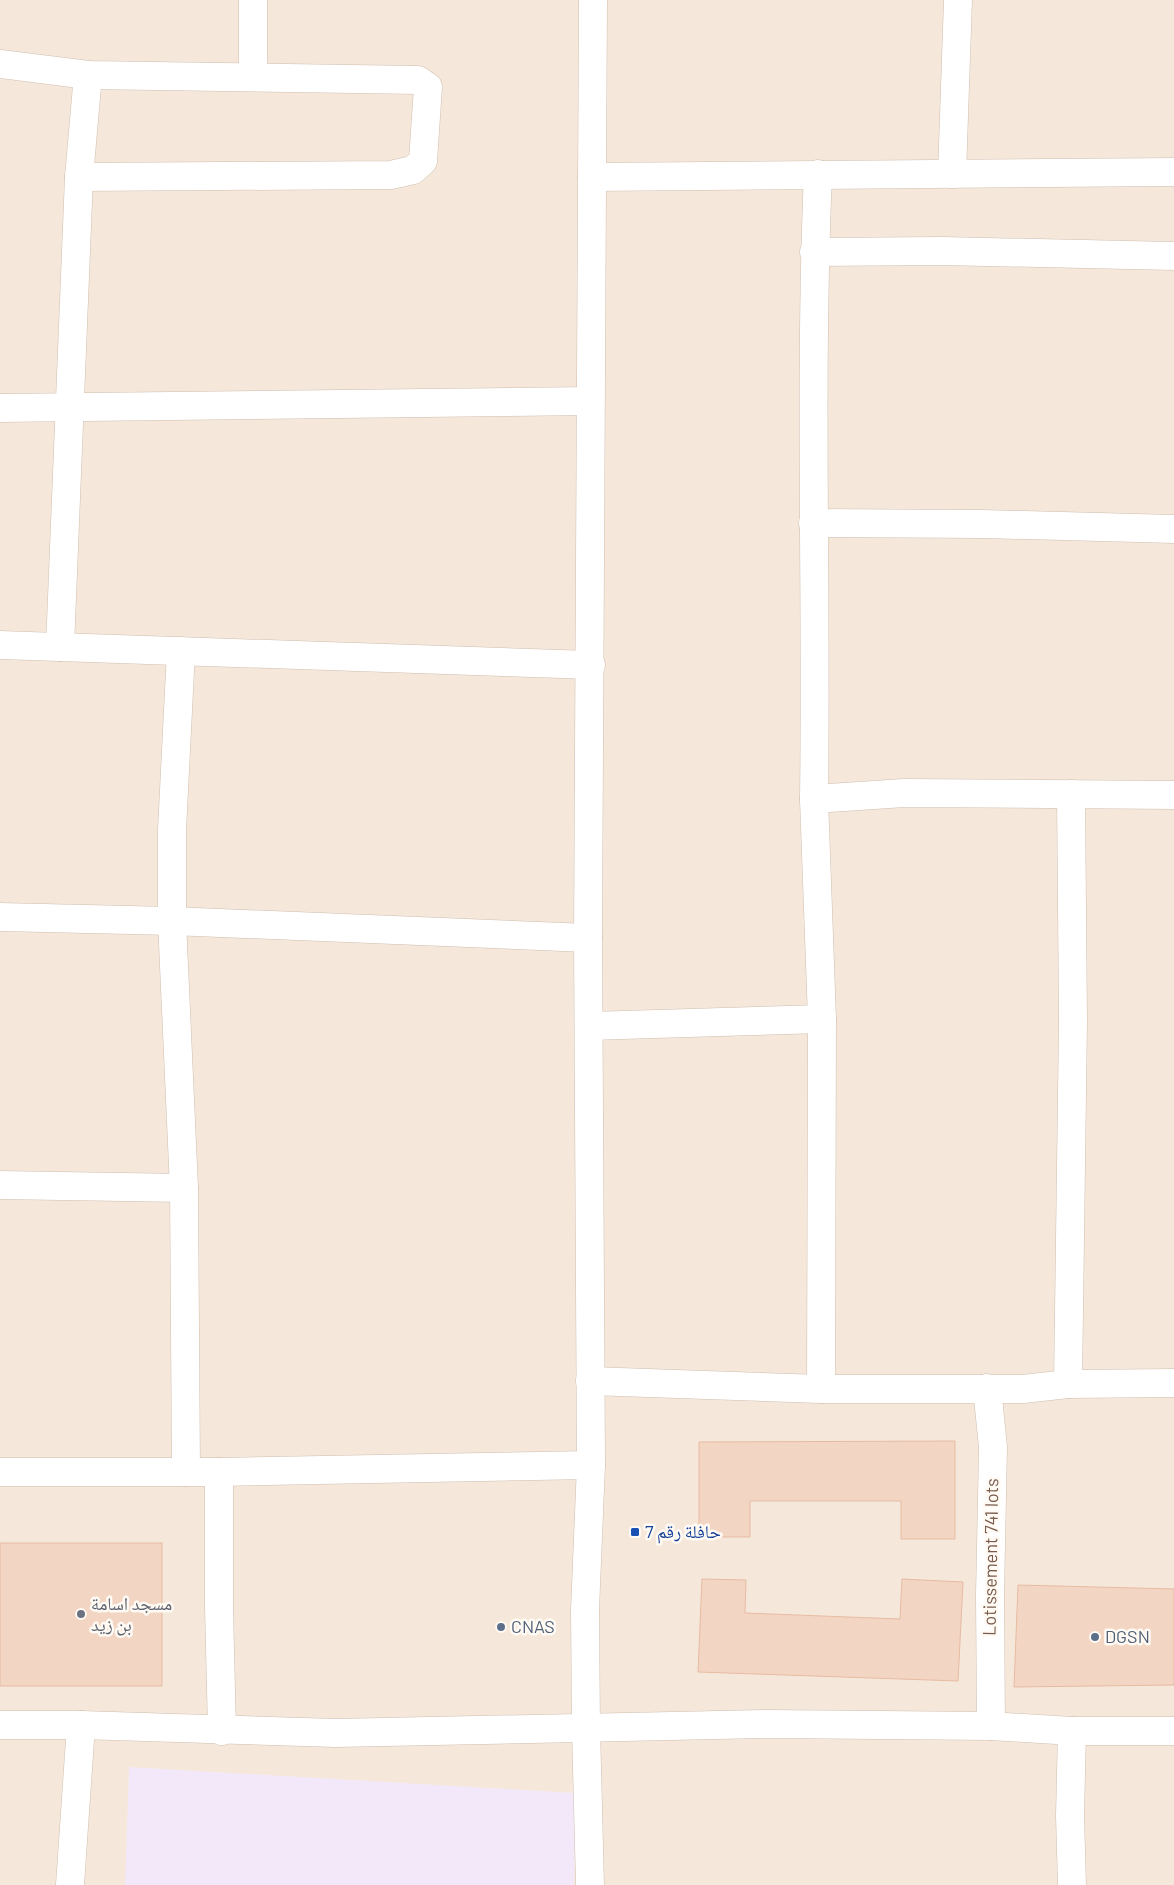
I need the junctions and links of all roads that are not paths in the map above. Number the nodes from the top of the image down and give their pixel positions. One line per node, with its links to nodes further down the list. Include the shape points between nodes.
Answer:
1 (253, 0): 6 (street)
2 (593, 0): 11 (street)
3 (958, 0): 9 (street)
4 (0, 64): 5 (street)
5 (88, 75): 6 (street); 10 (street)
6 (253, 76): 10 (street, via 418,80 428,87 423,161 413,170 391,175)
7 (1174, 172): 9 (street)
8 (818, 174): 9 (street); 11 (street); 12 (street)
9 (952, 174)
10 (79, 177): 16 (street)
11 (592, 177): 14 (street)
12 (814, 252): 13 (street); 17 (street)
13 (1174, 256)
14 (590, 401): 16 (street); 22 (street)
15 (0, 408): 16 (street)
16 (69, 408): 20 (street)
17 (813, 523): 18 (street); 25 (street)
18 (1174, 529)
19 (0, 645): 20 (street)
20 (60, 647): 21 (street)
21 (181, 651): 22 (street); 27 (street, via 172,830)
22 (591, 666): 28 (street)
23 (1071, 794): 24 (street); 25 (street, via 904,793); 35 (street, via 1074,1021)
24 (1174, 795)
25 (814, 799): 29 (street)
26 (0, 917): 27 (street)
27 (172, 921): 28 (street); 32 (street)
28 (588, 938): 30 (street)
29 (822, 1019): 30 (street); 37 (street)
30 (589, 1026): 33 (street)
31 (0, 1185): 32 (street)
32 (184, 1188): 40 (street)
33 (590, 1381): 37 (street); 38 (street)
34 (1174, 1383): 35 (street)
35 (1068, 1384): 36 (street, via 1023,1389)
36 (987, 1388): 37 (street); 44 (street, Lotissement 741 lots, via 992,1447)
37 (821, 1389)
38 (591, 1465): 41 (street); 45 (street, via 585,1610)
39 (0, 1472): 40 (street)
40 (186, 1472): 41 (street)
41 (219, 1472): 46 (street)
42 (0, 1725): 43 (street)
43 (81, 1725): 46 (street); 49 (street)
44 (991, 1726): 45 (street, via 768,1724); 47 (street)
45 (586, 1728): 46 (street, via 336,1733); 50 (street)
46 (222, 1730)
47 (1072, 1730): 48 (street); 51 (street)
48 (1174, 1731)
49 (70, 1885)
50 (590, 1885)
51 (1072, 1885)

